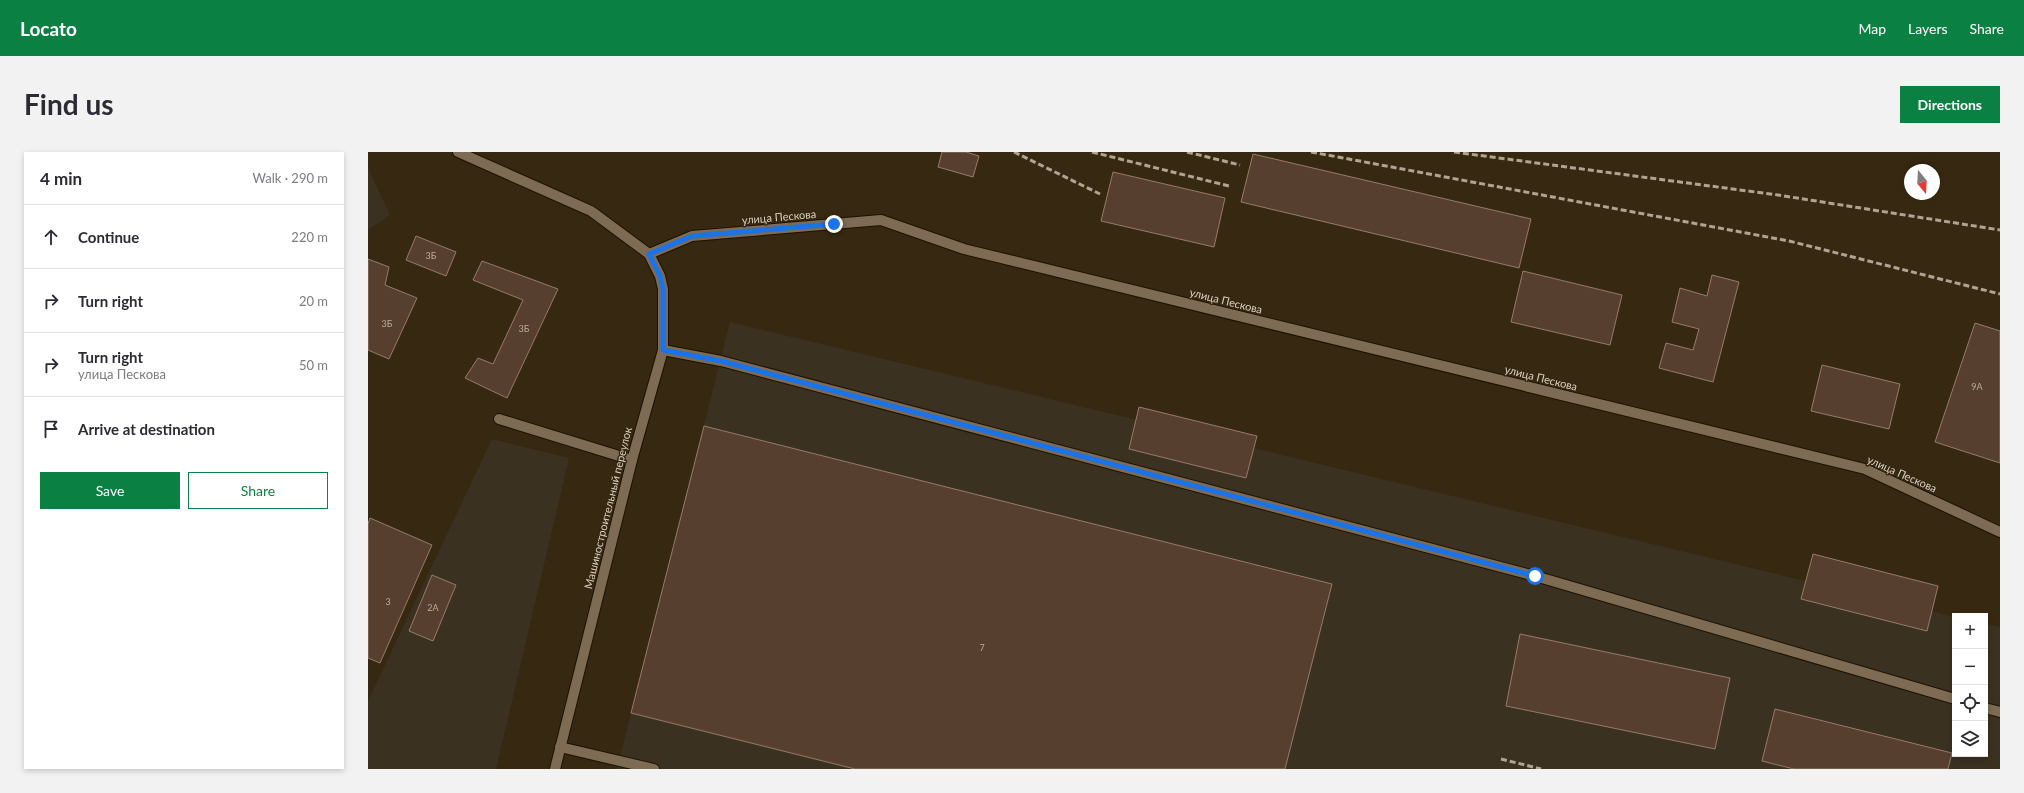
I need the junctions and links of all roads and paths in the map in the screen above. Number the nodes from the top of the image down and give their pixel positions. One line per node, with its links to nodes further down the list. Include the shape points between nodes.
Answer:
1 (458, 152): 2 (street, via 591,211)
2 (649, 254): 3 (street, Машиностроительный переулок, via 660,276 663,289); 6 (street, улица Пескова, via 692,236 881,220 964,249 1864,469)
3 (663, 350): 5 (street, Машиностроительный переулок); 7 (street, via 721,361 1535,576)
4 (500, 419): 5 (street)
5 (632, 460): 10 (street, Машиностроительный переулок)
6 (2000, 532)
7 (1952, 698)
8 (1988, 709): 9 (street)
9 (2000, 712)
10 (560, 747): 11 (street, Машиностроительный переулок); 12 (street)
11 (555, 769)
12 (654, 769)

